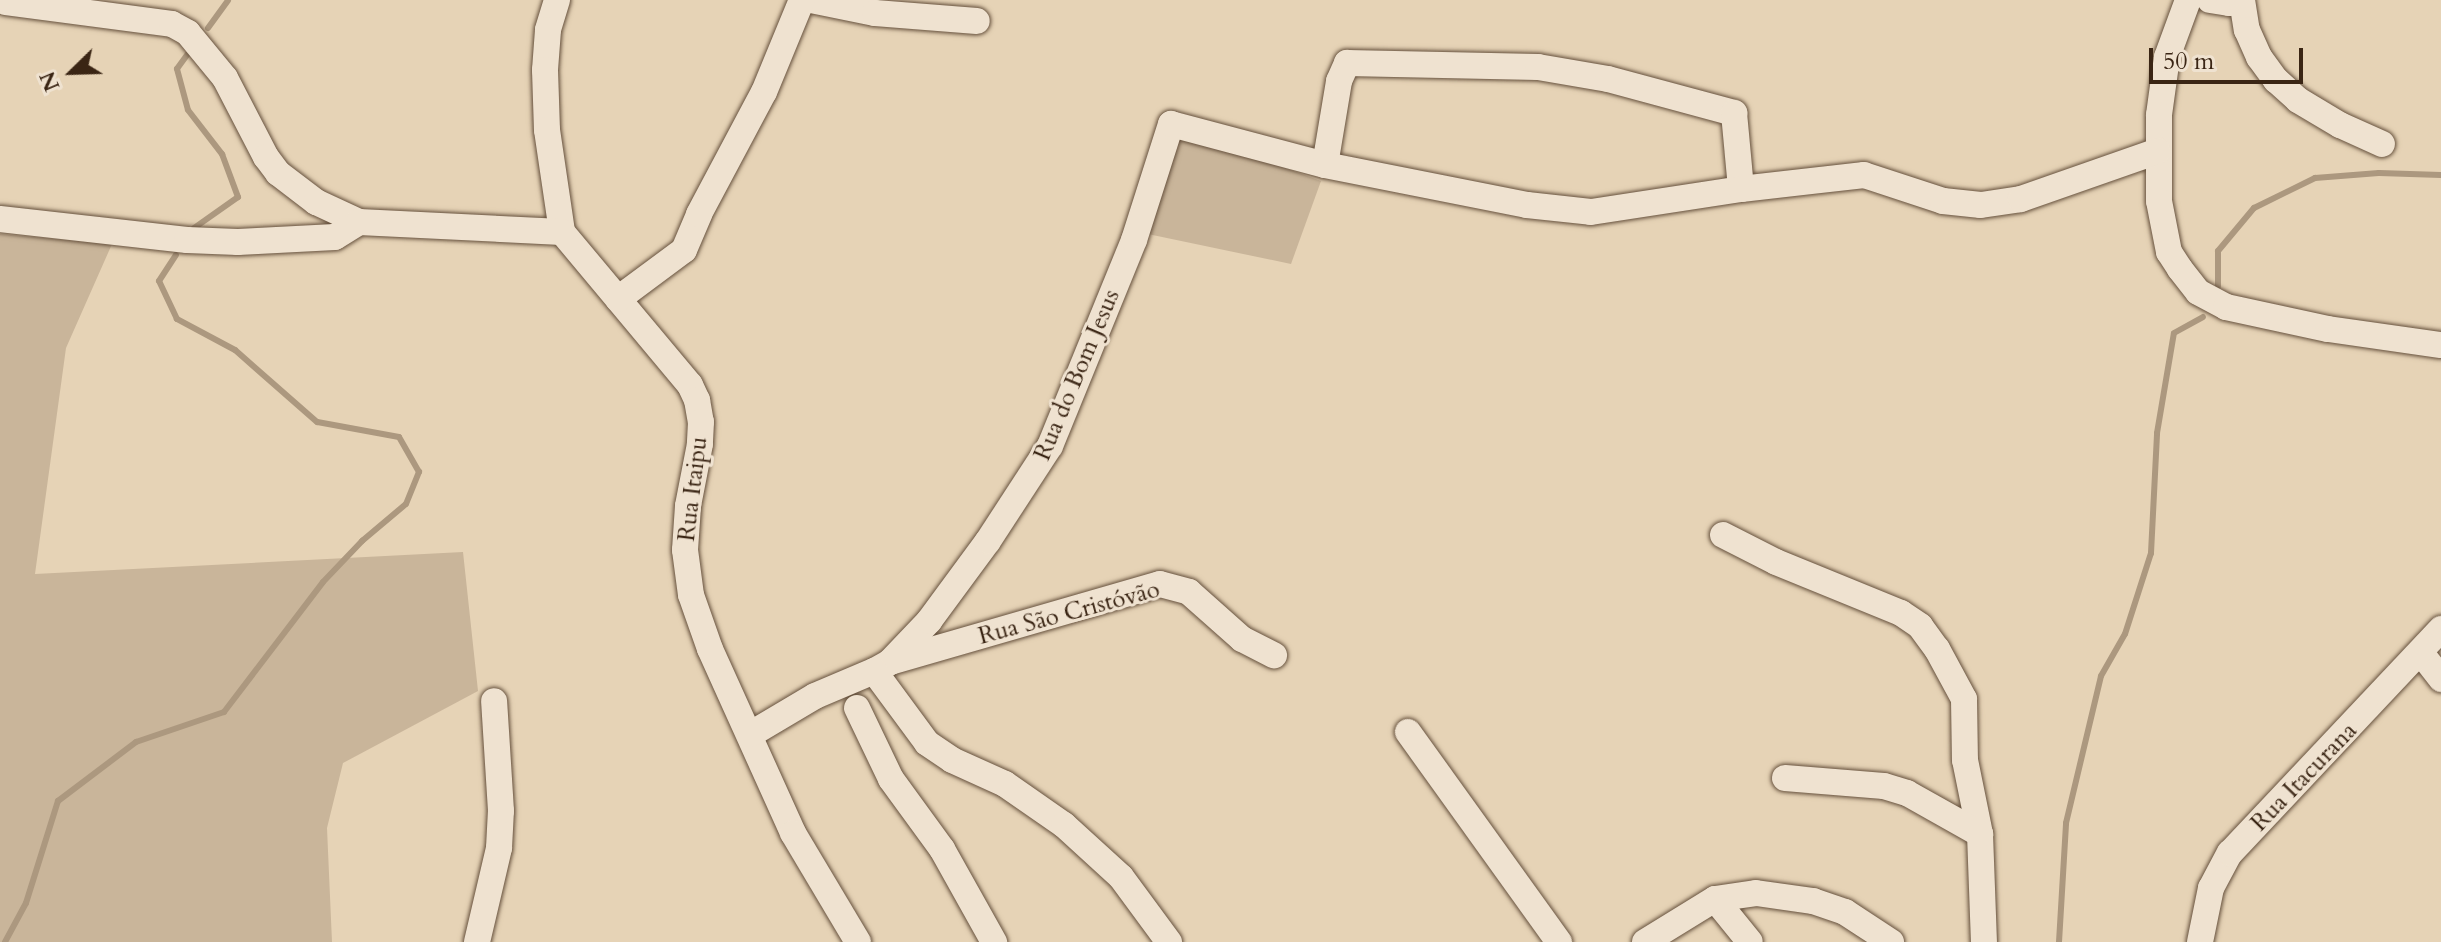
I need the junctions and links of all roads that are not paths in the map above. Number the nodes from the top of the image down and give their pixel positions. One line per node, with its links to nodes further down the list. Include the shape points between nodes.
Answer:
1 (557, 0): 15 (street, via 545,70 548,144)
2 (802, 0): 16 (street, via 764,92 684,250)
3 (811, 0): 7 (street)
4 (2188, 0): 10 (street, via 2161,87)
5 (2210, 0): 9 (street, via 2242,0 2247,30 2276,80 2298,100)
6 (4, 3): 14 (street, via 172,24 188,33 225,78 278,173 316,202)
7 (875, 7): 8 (street)
8 (977, 21)
9 (2382, 144)
10 (2158, 151): 12 (street, via 2021,199 1981,205 1943,201 1864,175); 17 (street, via 2159,201 2169,252 2198,292 2212,301 2328,329)
11 (1325, 165): 12 (street, via 1527,205 1591,212); 12 (street, via 1339,81 1347,63 1538,67 1608,79 1734,113); 22 (street, Rua do Bom Jesus, via 1171,124 1134,240 1050,446 929,621)
12 (1741, 189)
13 (0, 219): 14 (street, via 238,242 335,237)
14 (359, 222): 15 (street)
15 (562, 232): 16 (street, Rua Itaipu)
16 (618, 299): 27 (street, Rua Itaipu, via 697,400 700,444 685,550 691,595)
17 (2441, 345)
18 (1723, 535): 29 (street, via 1920,626 1964,699 1967,770)
19 (2441, 629): 20 (street, Rua Itacurana)
20 (2421, 653): 23 (street); 40 (street, Rua Itacurana, via 2230,853 2211,888)
21 (1274, 655): 22 (street, Rua São Cristóvão, via 1242,639 1189,592 1160,584)
22 (882, 667): 27 (street, Rua São Cristóvão, via 815,696); 34 (street, via 927,743 1005,784 1064,825 1121,877)
23 (2441, 679)
24 (494, 701): 31 (street, via 499,848)
25 (857, 708): 33 (street, via 891,779 942,849)
26 (1408, 732): 35 (street)
27 (751, 734): 32 (street, Rua Itaipu, via 793,833)
28 (1785, 778): 29 (street, via 1884,786 1907,793)
29 (1980, 834): 39 (street)
30 (1715, 899): 36 (street); 37 (street); 38 (street, via 1756,893 1813,901 1864,921)
31 (477, 942)
32 (858, 942)
33 (994, 942)
34 (1169, 942)
35 (1559, 942)
36 (1645, 942)
37 (1750, 942)
38 (1891, 942)
39 (1984, 942)
40 (2200, 942)

